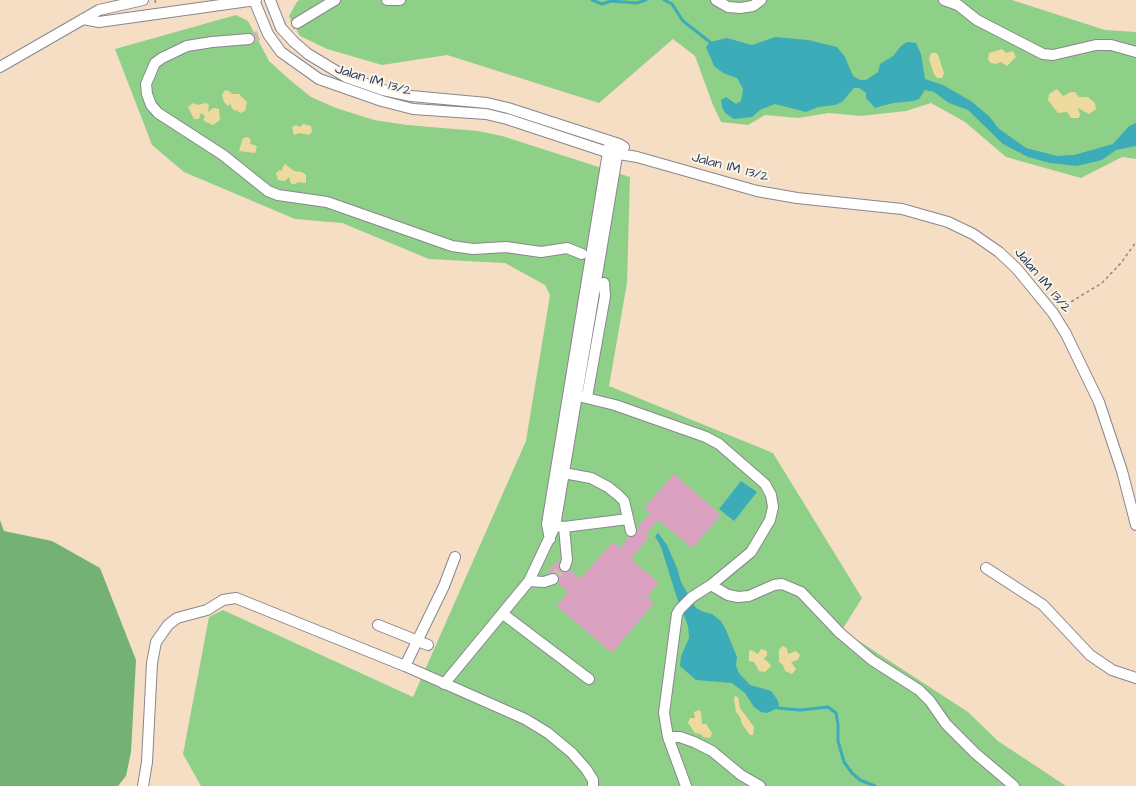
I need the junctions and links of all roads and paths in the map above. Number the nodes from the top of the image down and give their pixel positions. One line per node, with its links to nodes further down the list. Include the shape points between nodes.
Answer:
1 (143, 0): 10 (street, via 99,10)
2 (255, 0): 10 (street, via 99,22); 16 (street, Jalan IM 13/2, via 268,34 281,52 319,78 382,101 413,108 486,114 507,119)
3 (270, 0): 15 (street, Jalan IM 13/2, via 281,28 294,42 308,54 346,77 383,90 412,96 487,103 508,108)
4 (335, 0): 11 (street)
5 (387, 0): 6 (street)
6 (400, 0)
7 (716, 0): 8 (street, via 728,7 740,8 753,6)
8 (761, 0)
9 (944, 0): 13 (street, via 958,5 977,20 1043,54 1053,55 1096,45 1111,45)
10 (83, 19): 14 (street)
11 (297, 23)
12 (249, 39): 20 (street, via 187,46 162,58 155,63 146,84 151,105 158,113 223,155 268,191 278,195 327,202 452,246 506,247 541,252 567,248)
13 (1136, 52)
14 (0, 67)
15 (614, 142): 16 (street); 17 (street); 18 (street, Jalan IM 13/2)
16 (607, 152): 17 (street, Jalan IM 13/2); 23 (street)
17 (618, 154): 18 (street, Jalan IM 13/2); 23 (street)
18 (637, 157): 22 (street, Jalan IM 13/2, via 757,191 797,198 902,209 948,222 973,234 999,252 1017,269)
19 (1136, 242): 22 (path, via 1102,283)
20 (582, 254)
21 (604, 283): 24 (street, via 605,296)
22 (1053, 313): 28 (street, Jalan IM 13/2, via 1099,402 1122,471)
23 (582, 341): 24 (street); 25 (street)
24 (582, 396): 25 (street); 36 (street, via 719,444 765,484 771,494 773,507 770,520 750,552)
25 (569, 417): 26 (street)
26 (560, 472): 27 (street, via 591,478 608,487 624,502); 29 (street)
27 (628, 519): 29 (street); 30 (street)
28 (1136, 525)
29 (555, 526): 32 (street, via 567,560); 35 (street)
30 (631, 531)
31 (455, 557): 39 (street, via 444,586)
32 (565, 566)
33 (986, 568): 42 (street, via 1043,605 1090,655 1112,670)
34 (553, 579): 35 (street, via 544,582)
35 (529, 581): 37 (street)
36 (711, 585): 45 (street, via 680,608 664,713); 50 (street, via 728,595 738,597 782,584 801,592 872,660 919,690 946,724)
37 (503, 614): 43 (street); 44 (street)
38 (378, 625): 39 (street)
39 (416, 640): 40 (street); 41 (street)
40 (428, 646)
41 (405, 666): 44 (street); 46 (street, via 236,598 223,600 208,610 177,618 168,625 156,642 152,663 147,762)
42 (1136, 678)
43 (589, 679)
44 (444, 684): 47 (street, via 505,710 548,733 580,762)
45 (668, 737): 48 (street); 49 (street, via 687,740 712,751 741,775)
46 (143, 786)
47 (593, 786)
48 (686, 786)
49 (760, 786)
50 (1014, 786)

